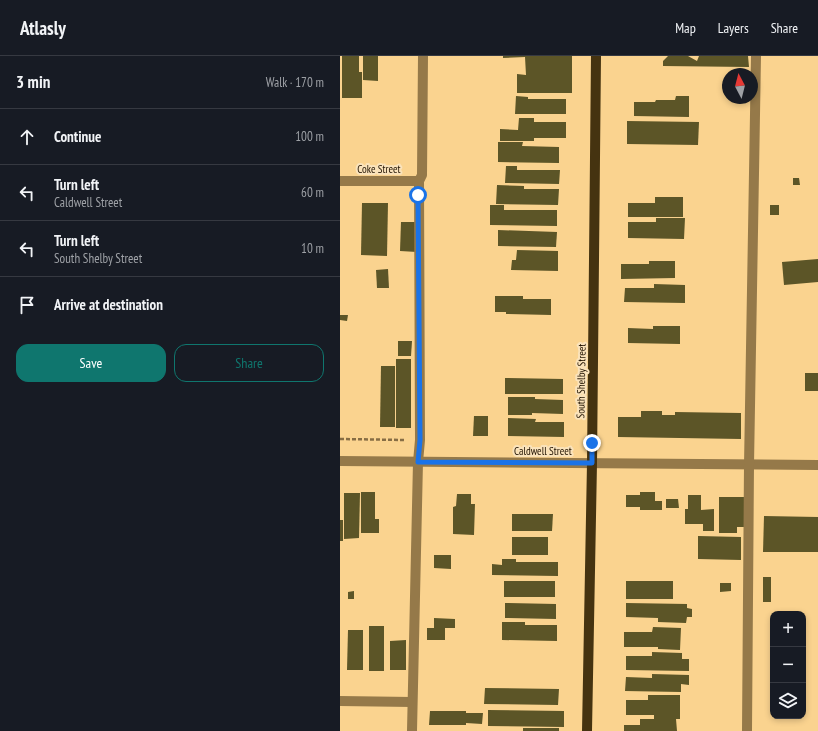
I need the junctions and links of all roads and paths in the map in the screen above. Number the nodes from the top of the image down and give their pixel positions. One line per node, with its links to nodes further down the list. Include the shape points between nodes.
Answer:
1 (423, 56): 5 (street, via 422,175)
2 (596, 56): 10 (main road, South Shelby Street)
3 (756, 56): 11 (street)
4 (340, 181): 5 (street, Coke Street)
5 (419, 181): 7 (street)
6 (340, 439): 7 (path)
7 (420, 440): 9 (street)
8 (340, 461): 9 (street, Caldwell Street)
9 (418, 462): 10 (street, Caldwell Street); 14 (street)
10 (592, 463): 11 (street, Caldwell Street); 16 (main road, South Shelby Street)
11 (749, 465): 12 (street, Caldwell Street); 17 (street)
12 (818, 465)
13 (340, 701): 14 (street)
14 (412, 702): 15 (street)
15 (412, 731)
16 (587, 731)
17 (747, 731)

